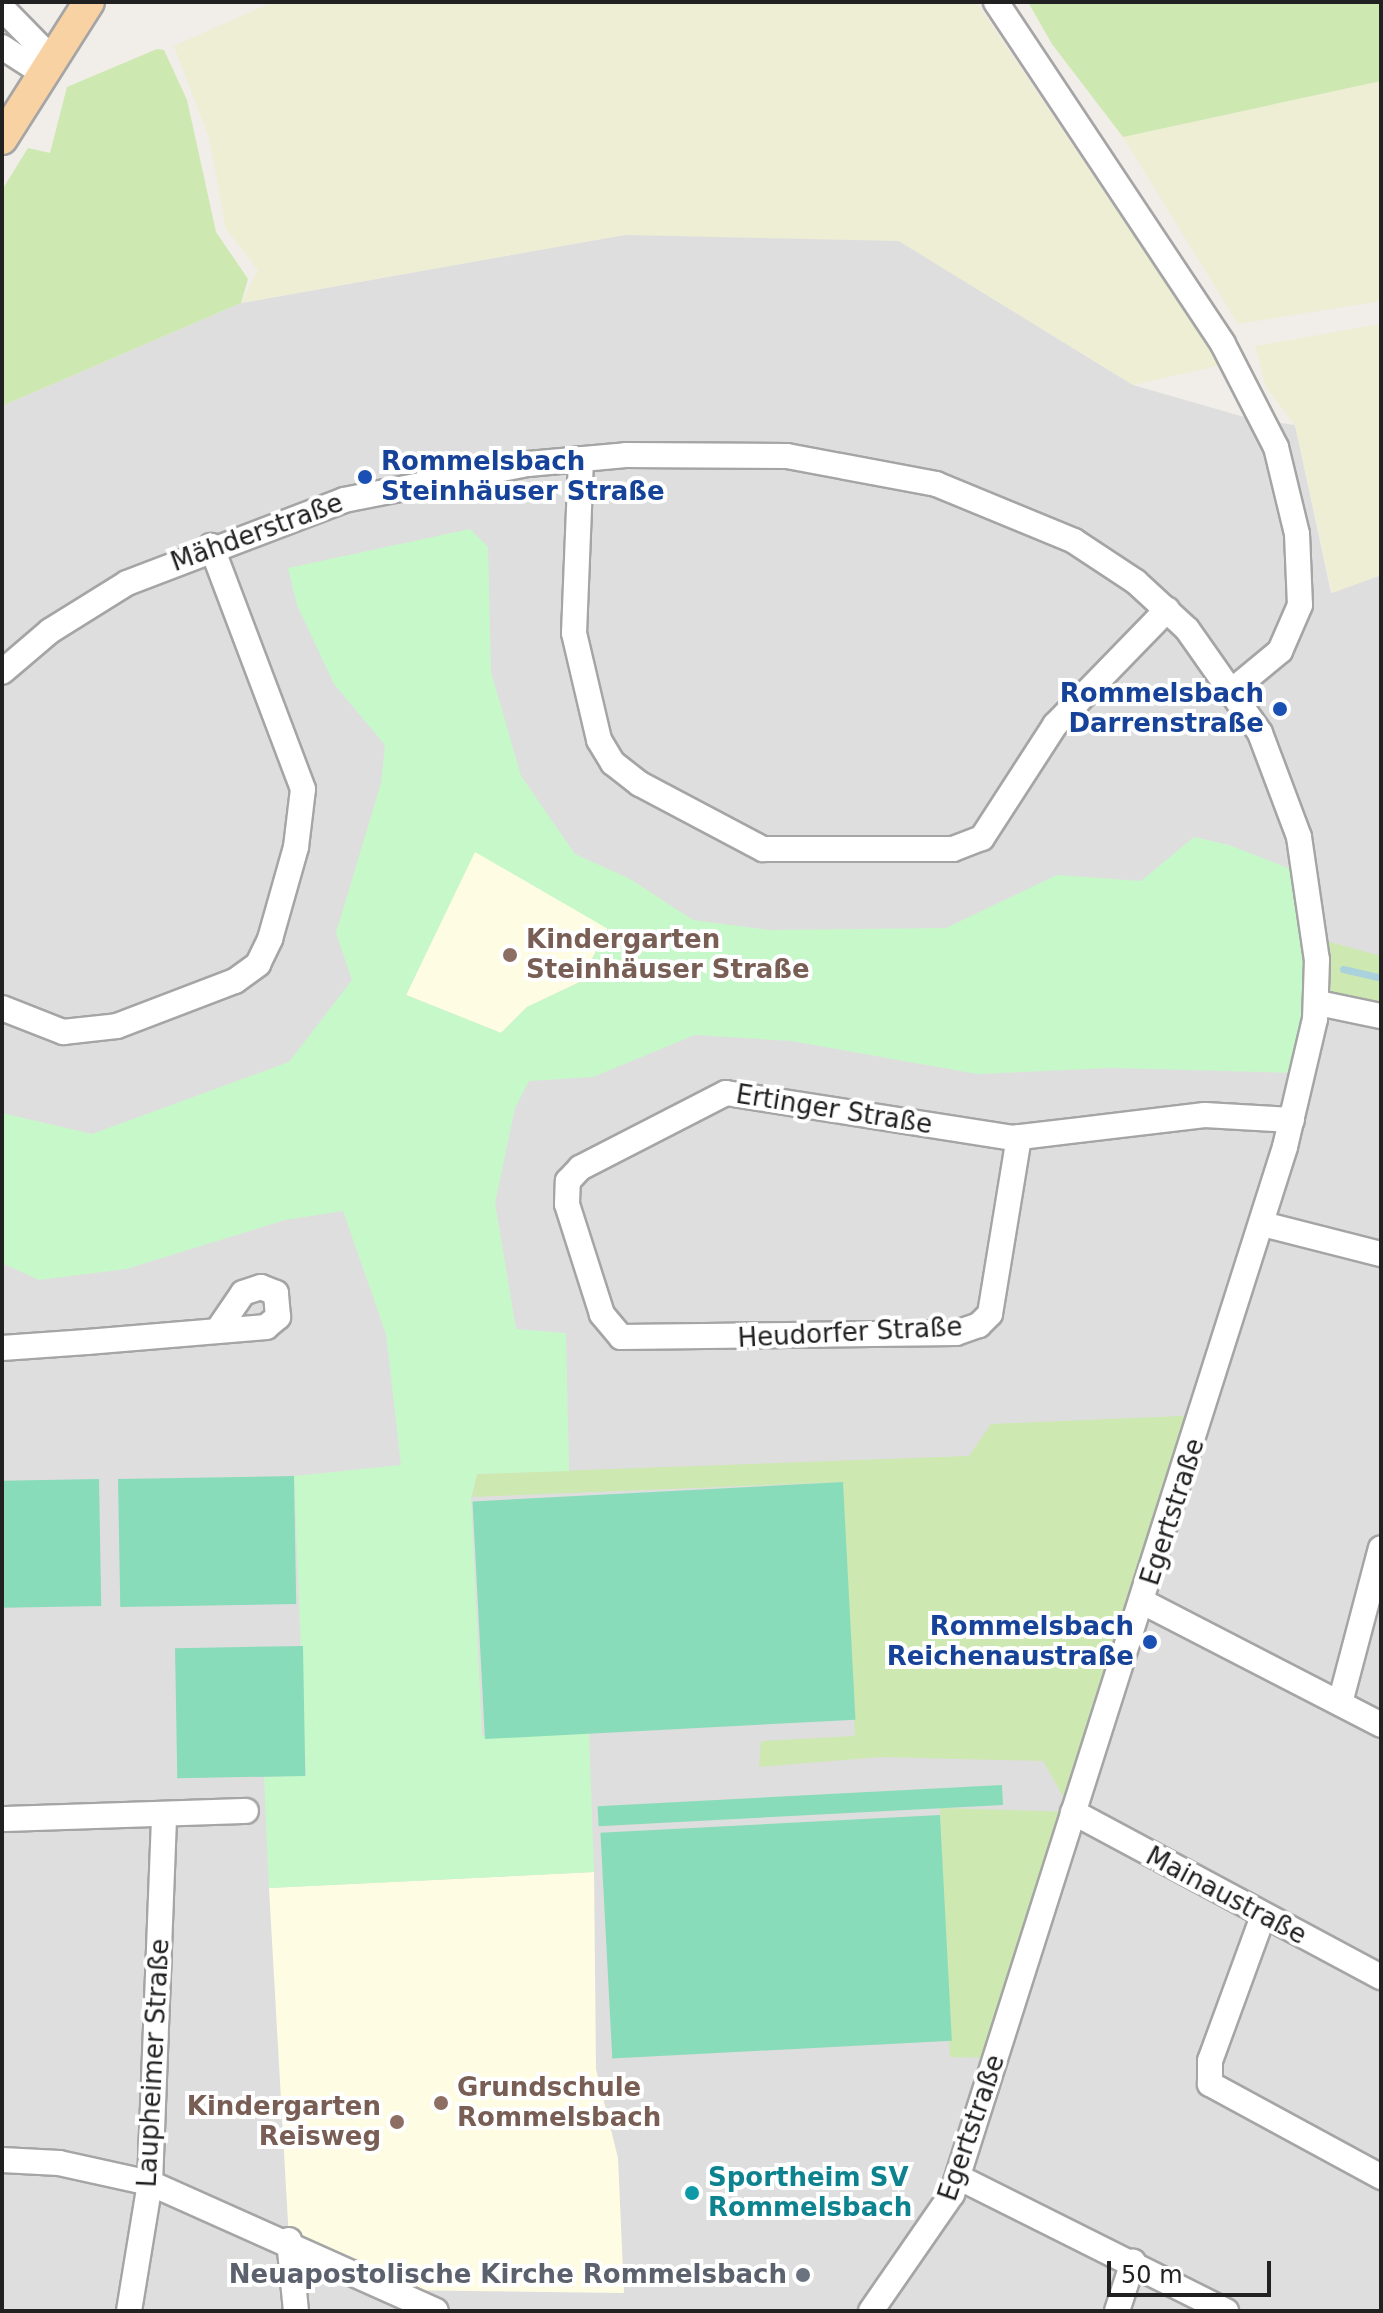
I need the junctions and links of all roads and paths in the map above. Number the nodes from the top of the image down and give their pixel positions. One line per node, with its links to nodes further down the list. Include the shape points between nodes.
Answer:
1 (89, 2): 5 (main road)
2 (996, 2): 11 (street, via 1223,344 1276,447 1297,534 1300,605 1280,651)
3 (2, 8): 5 (street)
4 (2, 47): 5 (street)
5 (48, 67): 6 (main road)
6 (2, 139)
7 (581, 459): 8 (street, Mähderstraße, via 404,485); 9 (street, Mähderstraße, via 787,456 910,477 1033,520 1113,566); 9 (street, via 574,633 599,740 640,784 763,849 953,849 982,838 1055,725)
8 (211, 546): 10 (street, Mähderstraße, via 127,583 50,631); 13 (street, via 303,789 296,847 270,939 258,964 235,981 117,1026 63,1032)
9 (1167, 610): 11 (street, Mähderstraße)
10 (2, 672)
11 (1234, 689): 12 (street, Egertstraße, via 1270,752 1299,837)
12 (1318, 1003): 14 (street); 15 (street, Egertstraße)
13 (2, 1008)
14 (1381, 1016)
15 (1292, 1120): 16 (street, Ertinger Straße, via 1205,1115); 17 (street, Egertstraße)
16 (1019, 1137): 20 (street, Heudorfer Straße, via 990,1314 971,1330 782,1339); 20 (street, Ertinger Straße, via 737,1092 696,1103 580,1168 568,1181 567,1204 583,1261 602,1314)
17 (1263, 1224): 18 (street); 23 (street, Egertstraße)
18 (1381, 1254)
19 (217, 1331): 21 (street)
20 (621, 1337)
21 (2, 1348)
22 (1381, 1548): 24 (street)
23 (1143, 1602): 24 (street); 27 (street, Egertstraße)
24 (1340, 1703): 25 (street)
25 (1381, 1725)
26 (246, 1811): 28 (street)
27 (1073, 1812): 30 (street, Mainaustraße); 33 (street, Egertstraße)
28 (164, 1814): 29 (street); 35 (street, Laupheimer Straße)
29 (2, 1819)
30 (1263, 1916): 31 (street, Mainaustraße); 34 (street, via 1210,2061 1210,2084)
31 (1381, 1977)
32 (2, 2160): 35 (street, via 59,2163)
33 (958, 2177): 37 (street); 41 (street, Egertstraße, via 941,2217)
34 (1381, 2177)
35 (150, 2183): 36 (street); 38 (street, Laupheimer Straße)
36 (289, 2240): 39 (street); 40 (street)
37 (1133, 2262): 42 (street); 43 (street)
38 (129, 2311)
39 (296, 2311)
40 (436, 2311)
41 (871, 2311)
42 (1117, 2311)
43 (1226, 2311)

